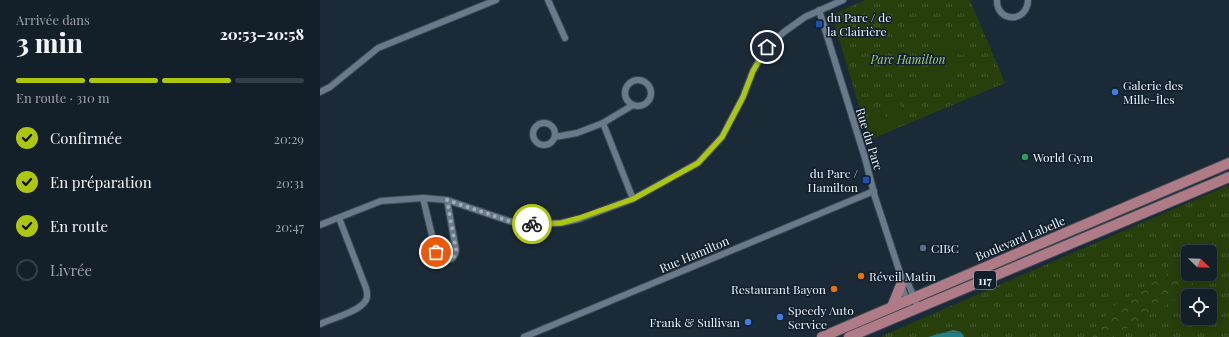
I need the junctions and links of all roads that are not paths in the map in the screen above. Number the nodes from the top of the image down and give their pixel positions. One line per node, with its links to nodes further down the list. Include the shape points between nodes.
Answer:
1 (496, 0): 8 (street, via 378,48 330,87)
2 (548, 0): 7 (street)
3 (843, 0): 6 (street)
4 (997, 0): 5 (street, via 999,11 1014,18 1026,10)
5 (1028, 0)
6 (819, 10): 14 (street, Rue du Parc); 16 (street, via 784,32 767,47 722,137 698,163)
7 (565, 38)
8 (320, 92)
9 (632, 105): 9 (street, via 642,105 650,98 650,88 643,81 633,81 626,88 626,98); 10 (street)
10 (603, 123): 11 (street, via 577,133); 16 (street)
11 (554, 137)
12 (1229, 163): 22 (main road, Boulevard Labelle / 117)
13 (1229, 177): 24 (main road, Boulevard Labelle / 117)
14 (874, 191): 20 (street, Rue du Parc); 30 (street, Rue Hamilton)
15 (423, 198): 17 (street); 17 (street, via 436,252 439,258 445,260 456,255); 18 (street, via 381,201)
16 (633, 199): 17 (street, via 561,223 527,225)
17 (447, 200)
18 (339, 218): 19 (street); 26 (street, via 366,288 367,299 357,309)
19 (320, 225)
20 (900, 274): 21 (street, Rue du Parc); 22 (street, Rue du Parc, via 908,283)
21 (901, 285): 22 (street, Rue du Parc); 23 (main road)
22 (911, 299): 23 (main road, Boulevard Labelle / 117); 24 (street, Rue du Parc)
23 (892, 307): 25 (main road, Boulevard Labelle / 117)
24 (915, 310): 28 (main road, Boulevard Labelle / 117)
25 (864, 319): 27 (main road, Boulevard Labelle / 117); 28 (street)
26 (320, 324)
27 (853, 324): 29 (street); 31 (main road, Boulevard Labelle / 117)
28 (869, 332): 29 (main road, Boulevard Labelle / 117)
29 (855, 336)
30 (524, 337)
31 (822, 337)

